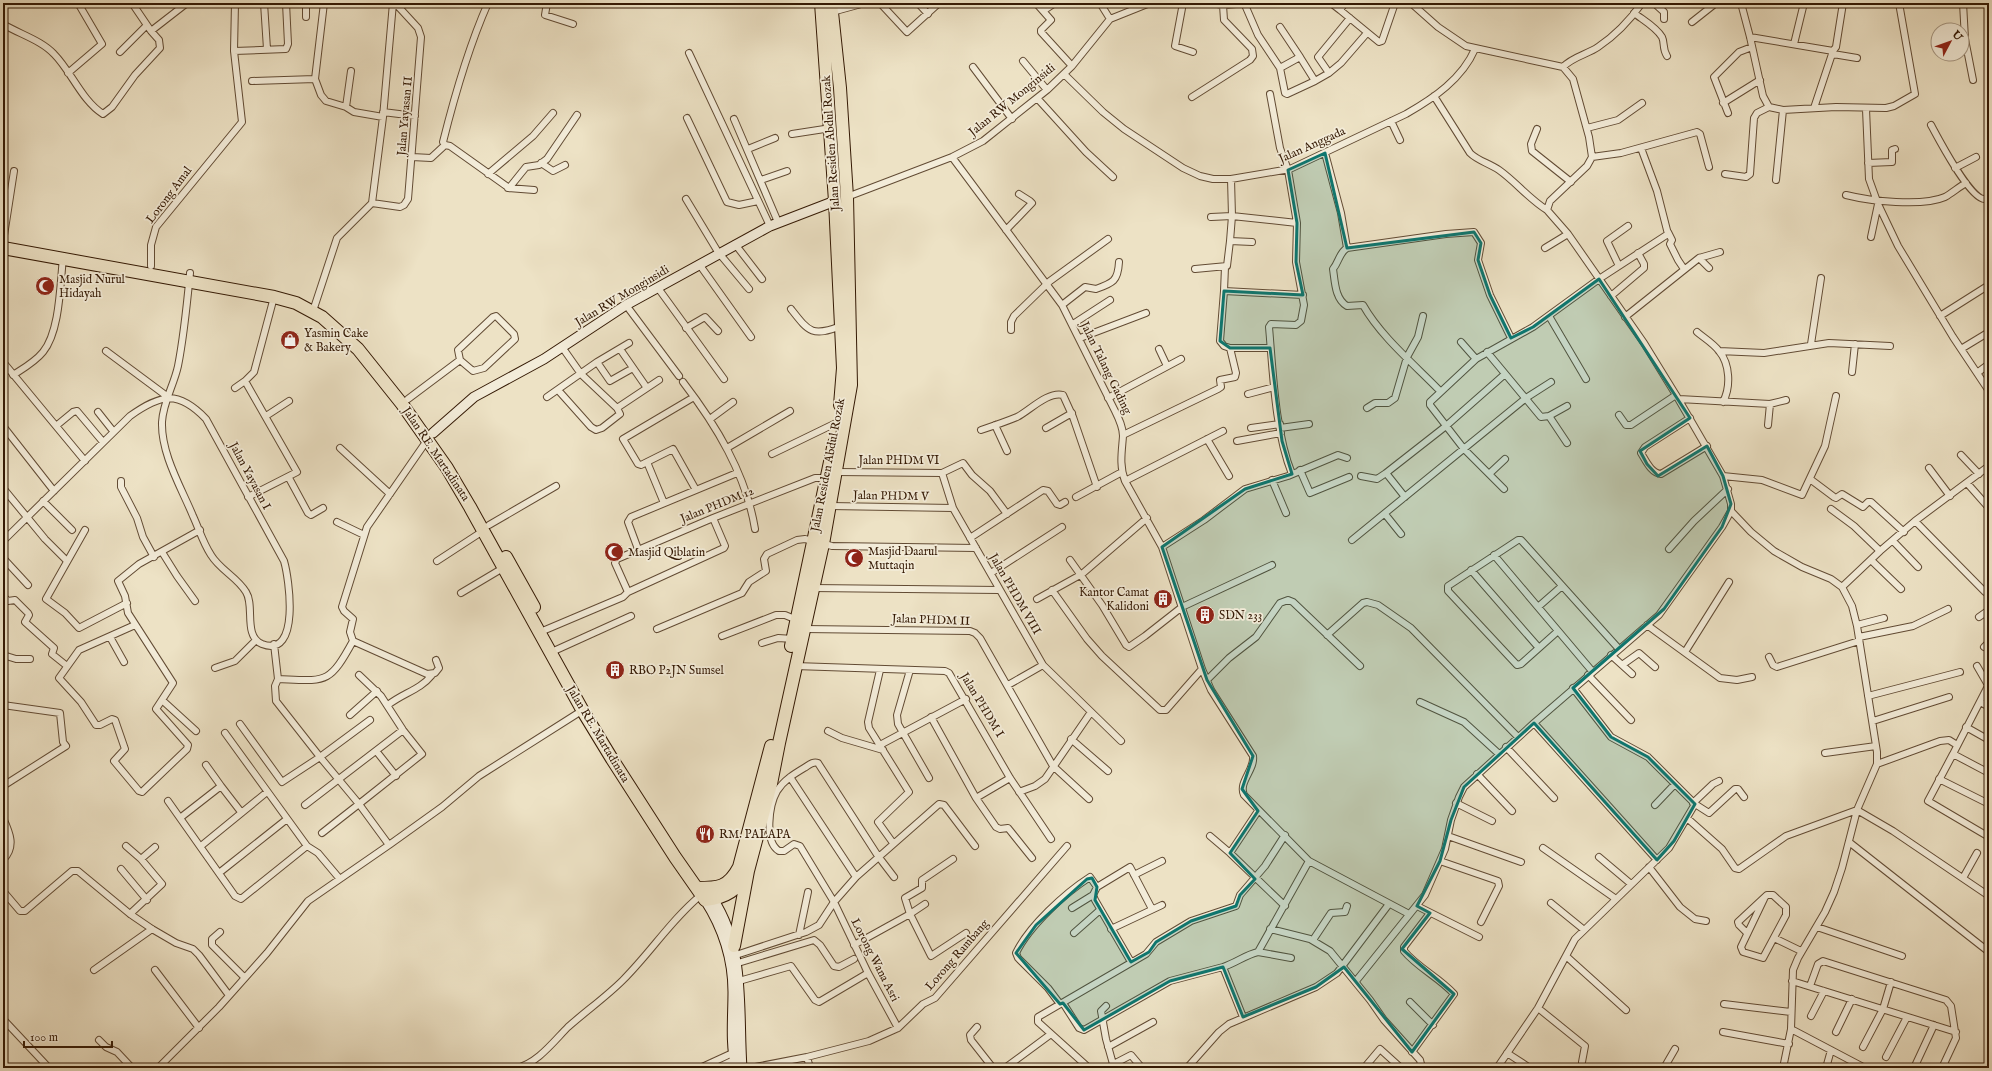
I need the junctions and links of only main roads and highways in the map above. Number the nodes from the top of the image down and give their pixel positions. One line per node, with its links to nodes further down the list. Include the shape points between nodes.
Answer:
1 (821, 3): 9 (highway, Jalan Residen Abdul Rozak, via 836,202 843,368 838,422 826,478)
2 (832, 7): 9 (highway, Jalan Residen Abdul Rozak, via 847,197 851,385 830,506)
3 (3, 242): 4 (highway, via 151,266); 4 (highway, via 63,258)
4 (190, 277): 5 (highway); 5 (highway, via 275,289 303,298)
5 (315, 308): 6 (highway, via 344,326)
6 (392, 386): 7 (highway, Jalan RE. Martadinata); 7 (highway, via 408,399)
7 (430, 436): 8 (highway)
8 (486, 528): 11 (highway, via 523,586); 11 (highway, Jalan RE. Martadinata, via 503,568)
9 (818, 542): 10 (highway, Jalan Residen Abdul Rozak); 10 (highway, Jalan Residen Abdul Rozak, via 812,588)
10 (800, 624): 13 (highway, Jalan Residen Abdul Rozak, via 773,792); 14 (highway, Jalan Residen Abdul Rozak, via 793,639 772,740 742,860 736,874 726,884)
11 (566, 673): 12 (highway); 12 (highway, Jalan RE. Martadinata, via 583,710)
12 (628, 776): 14 (highway, Jalan RE. Martadinata)
13 (748, 871): 14 (highway, via 741,883 729,894); 15 (highway, Jalan Residen Abdul Rozak)
14 (705, 894)
15 (736, 955)

